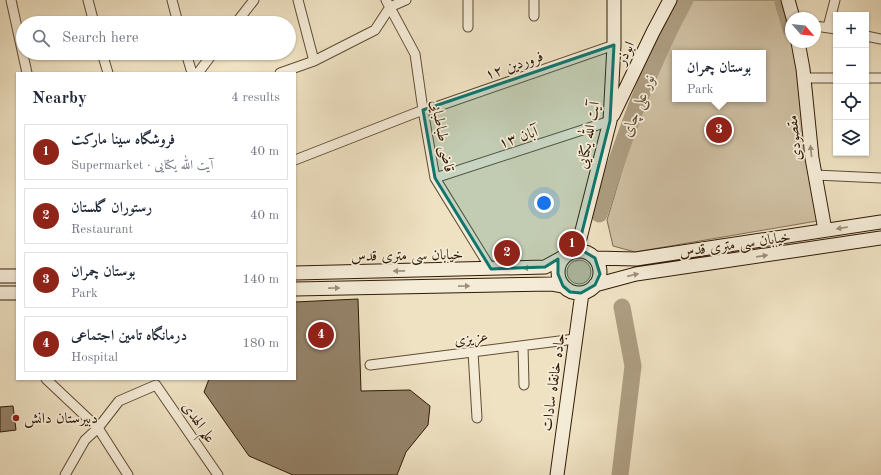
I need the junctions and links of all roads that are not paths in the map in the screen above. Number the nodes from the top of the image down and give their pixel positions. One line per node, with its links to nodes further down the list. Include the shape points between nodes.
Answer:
1 (11, 0): 19 (street)
2 (88, 0): 15 (street)
3 (172, 0): 16 (street)
4 (254, 0): 17 (street)
5 (298, 0): 31 (street)
6 (406, 0): 13 (street)
7 (468, 0): 20 (street)
8 (534, 0): 18 (street)
9 (614, 0): 25 (main road, آیت الله یکتایی)
10 (670, 0): 42 (main road, ابوذر)
11 (788, 0): 14 (main road)
12 (834, 0): 22 (street)
13 (388, 4): 31 (street, via 374,30); 41 (street, قاضی طباطبایی, via 416,54)
14 (791, 12)
15 (92, 16)
16 (176, 16)
17 (241, 16)
18 (534, 16)
19 (16, 23)
20 (468, 27)
21 (821, 27): 22 (street)
22 (832, 28)
23 (869, 37): 24 (street)
24 (881, 39)
25 (614, 45): 41 (street, ۱۲ فروردین); 42 (main road, آیت الله یکتایی)
26 (799, 48): 37 (main road, مقصودی)
27 (24, 60): 32 (street)
28 (104, 60): 33 (street)
29 (188, 60): 34 (street)
30 (208, 60): 35 (street)
31 (314, 61): 36 (street)
32 (27, 72)
33 (108, 72)
34 (192, 72)
35 (199, 72)
36 (283, 72)
37 (804, 78): 38 (street); 44 (main road, مقصودی, one-way to 37)
38 (833, 78)
39 (869, 78): 40 (street)
40 (881, 78)
41 (423, 110): 43 (street, ۱۲ فروردین); 45 (street, قاضی طباطبایی)
42 (610, 121): 45 (street, ۱۳ آبان); 50 (main road, آیت الله یکتایی)
43 (296, 160)
44 (815, 175): 46 (street); 48 (main road, مقصودی)
45 (435, 178): 53 (street, قاضی طباطبایی)
46 (881, 178)
47 (881, 222): 48 (main road, خیابان سی متری قدس, one-way to 48)
48 (825, 230): 52 (main road, خیابان سی متری قدس, via 636,259)
49 (881, 238): 57 (main road, خیابان سی متری قدس, one-way to 49, via 636,274)
50 (577, 250): 51 (main road); 52 (main road, via 590,253)
51 (565, 256): 53 (main road, خیابان سی متری قدس, one-way to 53, via 545,267); 58 (main road, via 558,267 559,280)
52 (595, 258): 57 (main road, via 600,274)
53 (491, 269): 54 (main road, خیابان سی متری قدس, one-way to 54)
54 (296, 273)
55 (0, 276): 56 (main road)
56 (16, 276)
57 (595, 285): 62 (main road)
58 (563, 286): 59 (main road, one-way to 58, via 552,284); 62 (main road, via 570,292)
59 (296, 289)
60 (0, 293): 61 (main road)
61 (16, 293)
62 (582, 293): 63 (main road, جاده خانقاه سادات)
63 (575, 339): 64 (street, عزیزی); 75 (main road, جاده خانقاه سادات)
64 (523, 346): 65 (street, عزیزی); 69 (street)
65 (473, 352): 66 (street, عزیزی); 70 (street)
66 (370, 365)
67 (47, 380): 71 (street)
68 (157, 382): 71 (street, via 119,401); 74 (street, علم الهدی)
69 (524, 385)
70 (477, 418)
71 (98, 428): 72 (street, via 86,440); 73 (street)
72 (65, 475)
73 (128, 475)
74 (218, 475)
75 (557, 475)

